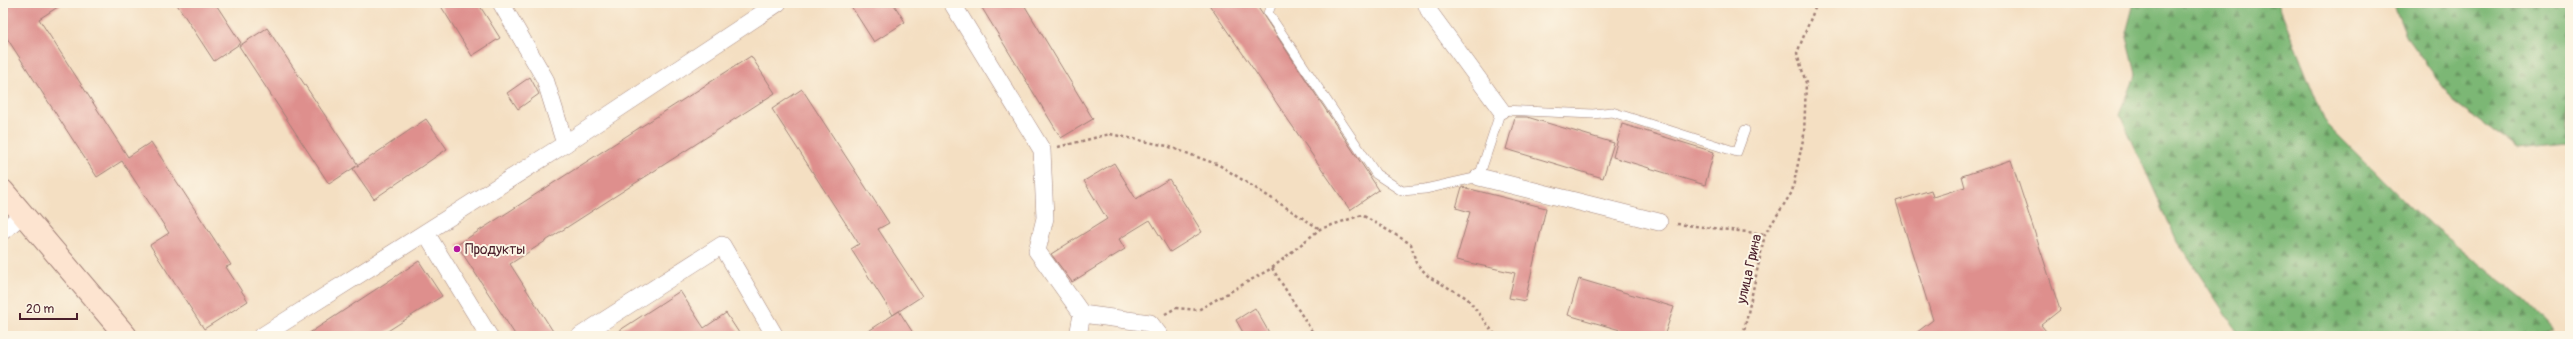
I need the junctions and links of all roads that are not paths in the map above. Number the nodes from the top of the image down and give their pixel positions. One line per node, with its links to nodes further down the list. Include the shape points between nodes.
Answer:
1 (501, 3): 8 (street, via 545,79)
2 (778, 3): 8 (street)
3 (952, 3): 15 (street, via 1042,150 1045,218 1037,251)
4 (1272, 3): 9 (lane, via 1268,13 1376,174 1402,191 1425,189)
5 (1426, 3): 6 (street, via 1430,13)
6 (1501, 110): 7 (lane, via 1593,114 1612,112 1737,152); 9 (lane)
7 (1745, 130)
8 (565, 144): 14 (street)
9 (1479, 177): 12 (street)
10 (3, 191): 11 (main road)
11 (22, 215): 13 (street); 17 (main road)
12 (1659, 222)
13 (3, 231)
14 (426, 233): 18 (street); 19 (street)
15 (1082, 314): 16 (street); 22 (street)
16 (1155, 329)
17 (126, 336)
18 (262, 336)
19 (490, 336)
20 (580, 336): 21 (street, via 722,245)
21 (775, 336)
22 (1078, 336)

